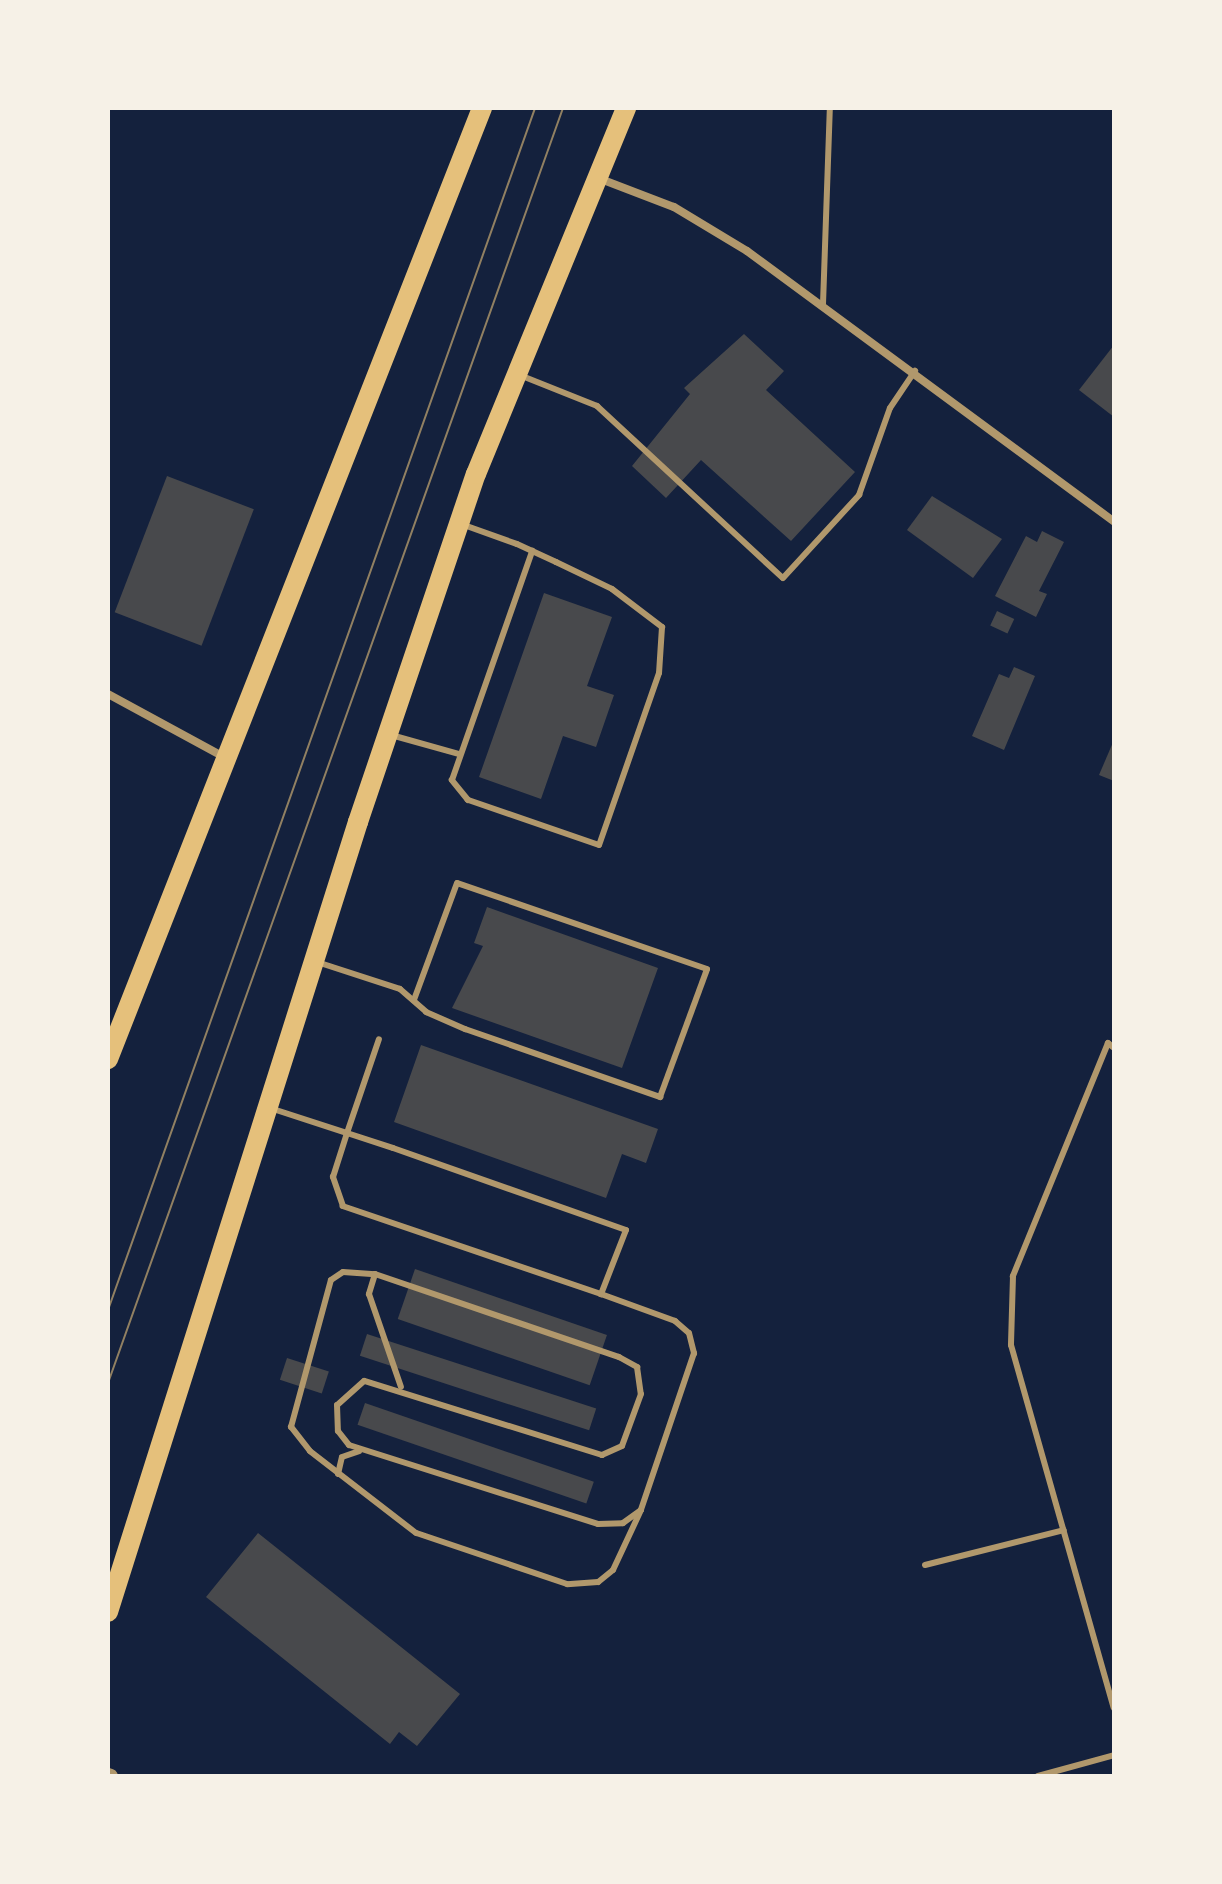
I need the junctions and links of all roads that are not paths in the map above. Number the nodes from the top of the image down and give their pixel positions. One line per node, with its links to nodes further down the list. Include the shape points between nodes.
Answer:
1 (482, 108): 14 (main road)
2 (626, 108): 4 (main road)
3 (830, 108): 5 (lane)
4 (597, 177): 5 (street, via 705,223); 7 (main road)
5 (823, 304): 6 (street)
6 (915, 371): 7 (lane, via 890,408 859,495 783,578 597,406); 8 (street)
7 (517, 374): 9 (main road)
8 (1114, 522)
9 (459, 524): 10 (lane); 12 (main road)
10 (532, 551): 13 (lane); 13 (lane, via 635,603 662,627 659,673 599,845 468,800 452,780)
11 (108, 694): 14 (street)
12 (388, 734): 13 (lane); 15 (main road)
13 (459, 754)
14 (225, 758): 19 (main road)
15 (314, 961): 16 (lane); 20 (main road)
16 (414, 1000): 16 (lane, via 457,883 707,969 660,1097 465,1029)
17 (379, 1039): 21 (lane)
18 (1114, 1048): 28 (lane, via 1108,1043 1013,1276 1011,1345)
19 (108, 1059)
20 (269, 1108): 21 (lane); 30 (main road)
21 (347, 1133): 23 (lane, via 333,1186 354,1214); 23 (lane, via 626,1230)
22 (375, 1274): 24 (lane, via 369,1294 390,1371); 24 (lane, via 603,1350 637,1367 642,1383 622,1446 602,1455); 26 (lane, via 343,1272 331,1280 291,1410 293,1433)
23 (601, 1294): 27 (lane, via 675,1321 693,1344)
24 (403, 1389): 25 (lane, via 371,1380 341,1396 338,1431)
25 (362, 1450): 26 (lane, via 342,1457); 27 (lane, via 598,1524 623,1523)
26 (338, 1474): 27 (lane, via 427,1538 579,1586 607,1576)
27 (641, 1510)
28 (1064, 1530): 29 (lane); 31 (lane)
29 (925, 1565)
30 (108, 1612)
31 (1114, 1708)
32 (1114, 1755): 33 (lane)
33 (1038, 1776)

